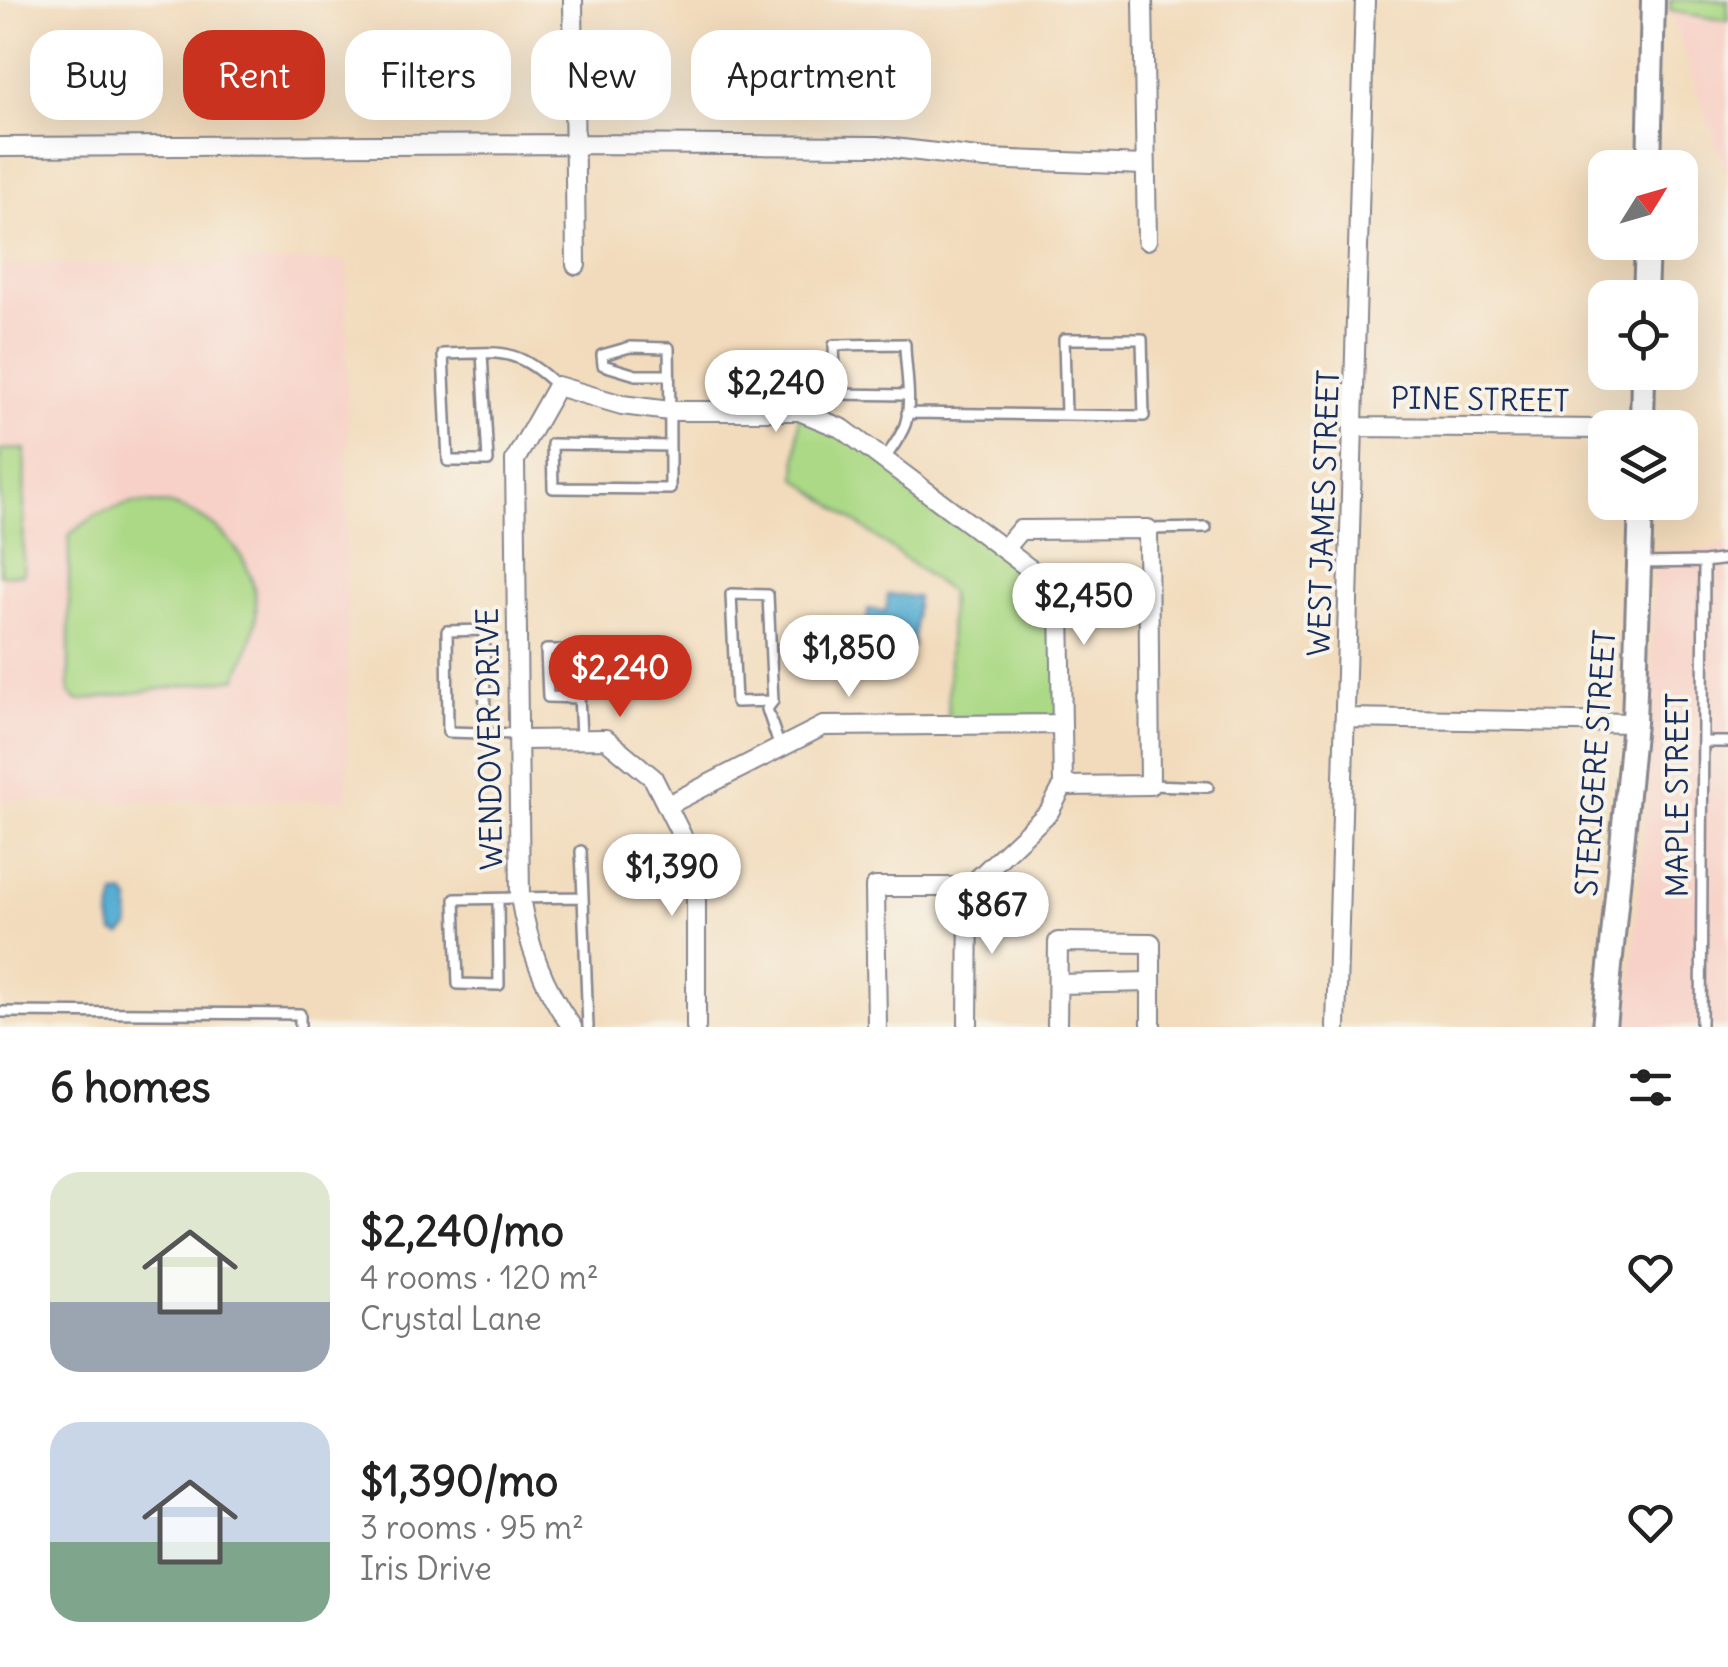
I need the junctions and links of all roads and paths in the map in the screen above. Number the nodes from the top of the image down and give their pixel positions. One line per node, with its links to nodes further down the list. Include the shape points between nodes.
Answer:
1 (573, 0): 5 (street)
2 (1143, 0): 8 (street)
3 (1365, 0): 18 (street, WEST JAMES STREET)
4 (1653, 0): 7 (street)
5 (575, 144): 6 (street); 8 (street, via 877,146); 10 (street)
6 (0, 147)
7 (1649, 150)
8 (1144, 166): 9 (street)
9 (1147, 240)
10 (576, 266)
11 (482, 354): 11 (lane, via 443,354 448,461 488,460); 13 (lane, via 518,356)
12 (670, 375): 12 (lane, via 669,348 630,347 602,355 603,365 636,375); 15 (lane)
13 (557, 386): 15 (street); 35 (street, WENDOVER DRIVE, via 514,460)
14 (906, 395): 14 (lane, via 904,344 834,344 836,394); 16 (lane)
15 (670, 411): 20 (lane); 21 (street, via 799,411 843,429)
16 (907, 413): 17 (lane); 21 (lane)
17 (1066, 415): 17 (lane, via 1144,416 1142,339 1064,339)
18 (1355, 426): 19 (street, PINE STREET); 31 (street, WEST JAMES STREET)
19 (1588, 429)
20 (670, 446): 20 (lane, via 552,444 553,488 670,489)
21 (884, 460): 25 (street)
22 (1640, 520): 28 (street, STERIGERE STREET)
23 (1206, 528): 24 (lane)
24 (1148, 530): 25 (street, via 1020,530); 40 (street)
25 (1004, 549): 32 (street, via 1046,581 1060,606)
26 (1728, 559): 27 (lane)
27 (1704, 562): 28 (lane); 37 (lane, MAPLE STREET)
28 (1639, 563): 33 (street, STERIGERE STREET)
29 (579, 698): 29 (lane, via 577,650 546,650 548,698); 36 (lane)
30 (774, 700): 30 (lane, via 768,594 731,594 736,702); 39 (lane, via 767,709)
31 (1345, 718): 33 (street); 62 (street, WEST JAMES STREET)
32 (1061, 724): 39 (street, via 823,726); 41 (street)
33 (1634, 724): 63 (street, STERIGERE STREET)
34 (485, 732): 34 (lane, via 448,732 447,631 484,630); 35 (lane)
35 (520, 737): 36 (street); 46 (street, WENDOVER DRIVE)
36 (582, 738): 43 (street, via 606,740 631,757)
37 (1704, 742): 38 (lane); 64 (lane, MAPLE STREET)
38 (1728, 742)
39 (780, 748): 43 (street)
40 (1150, 785): 41 (street); 42 (lane)
41 (1063, 786): 45 (street, via 1049,812)
42 (1208, 787)
43 (668, 805): 57 (street, via 696,878)
44 (581, 850): 47 (lane)
45 (969, 887): 58 (street, via 875,887); 59 (street)
46 (520, 897): 47 (lane); 48 (lane); 55 (street, WENDOVER DRIVE, via 527,940)
47 (583, 897): 56 (lane)
48 (498, 898): 48 (lane, via 456,899 458,984 499,984)
49 (1151, 982): 50 (street); 50 (street, via 1151,943 1058,942); 61 (street)
50 (1058, 984): 60 (street)
51 (0, 1012): 52 (lane)
52 (15, 1012): 53 (lane); 54 (lane, via 300,1014)
53 (14, 1027)
54 (300, 1027)
55 (572, 1027)
56 (588, 1027)
57 (696, 1027)
58 (877, 1027)
59 (968, 1027)
60 (1058, 1027)
61 (1151, 1027)
62 (1336, 1027)
63 (1604, 1027)
64 (1701, 1027)

